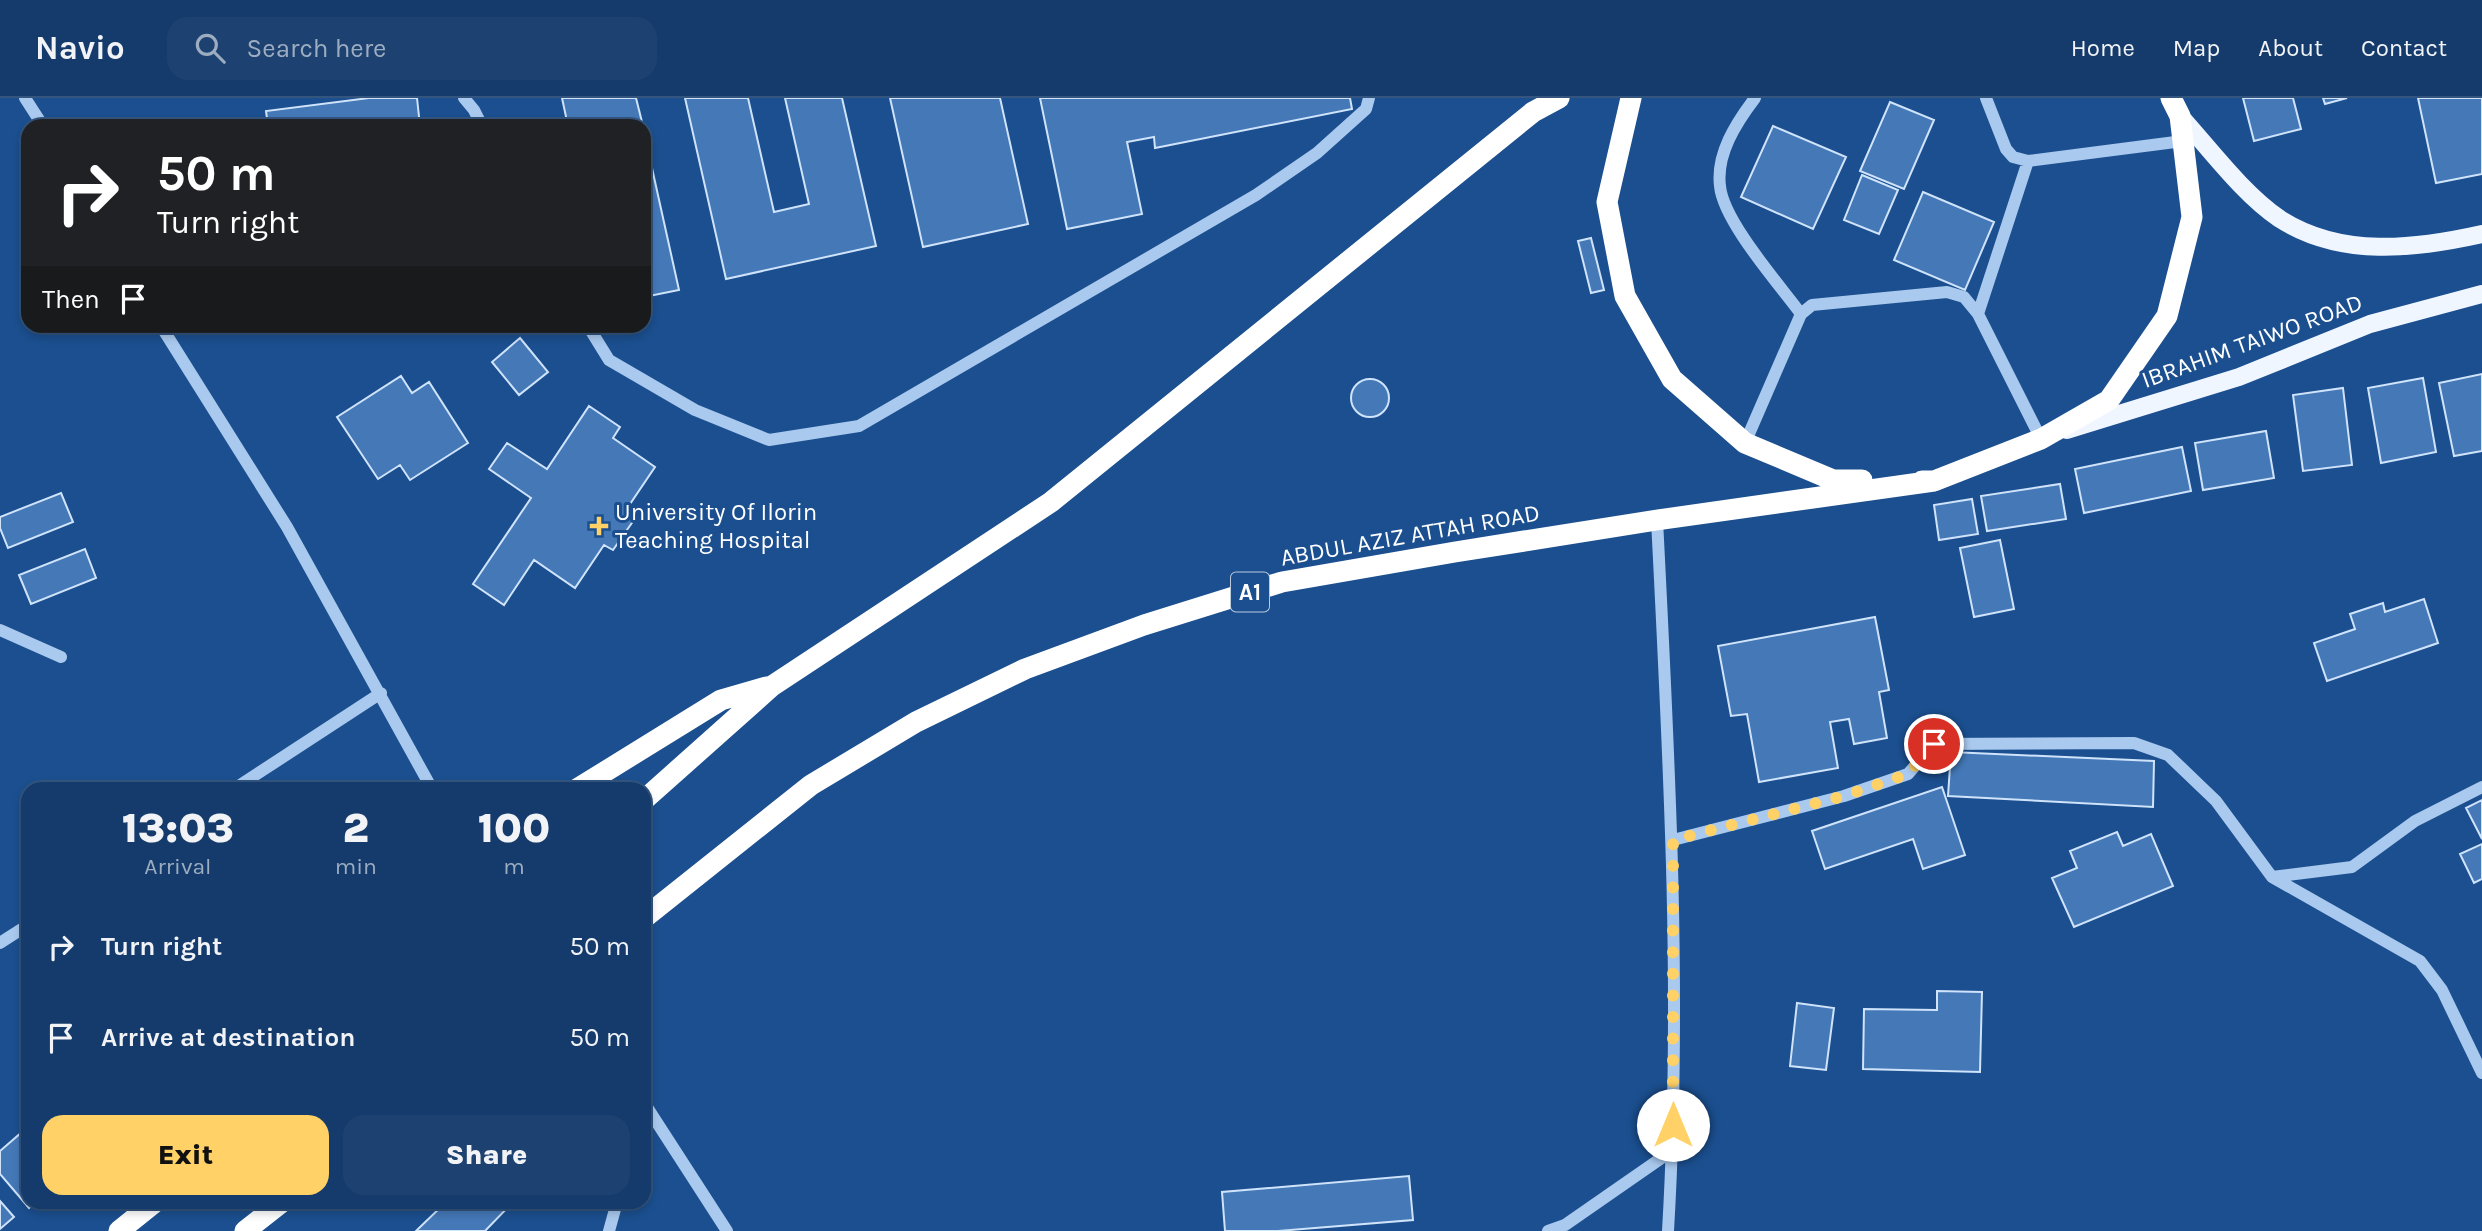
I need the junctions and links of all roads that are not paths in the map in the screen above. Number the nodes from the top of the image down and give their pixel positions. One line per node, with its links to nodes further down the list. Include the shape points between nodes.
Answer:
1 (25, 98): 9 (street)
2 (464, 98): 10 (street)
3 (1369, 98): 18 (street, via 1366,109 1317,153 1256,195 859,425 769,440 695,410 608,360)
4 (1559, 98): 25 (highway, via 1533,112 1051,502)
5 (1631, 98): 20 (highway, via 1607,202 1625,296 1672,379)
6 (1755, 98): 15 (street, via 1738,120 1721,160 1720,187 1728,213)
7 (1986, 98): 12 (street, via 2006,149 2013,157)
8 (2176, 107): 11 (highway); 13 (main road, via 2255,198 2280,219 2310,233 2368,248 2442,243)
9 (38, 119)
10 (478, 119)
11 (2183, 141): 12 (street); 19 (highway, via 2192,217 2167,316 2109,401)
12 (2028, 161): 16 (street)
13 (2482, 234)
14 (2482, 294): 19 (main road, IBRAHIM TAIWO ROAD, via 2370,324 2239,377)
15 (1801, 314): 16 (street, via 1812,305 1947,292 1965,297); 20 (street)
16 (1978, 314): 19 (street)
17 (165, 333): 26 (street, via 287,527)
18 (592, 333)
19 (2041, 439): 21 (highway)
20 (1745, 443): 21 (highway, via 1833,480)
21 (1934, 481): 22 (highway, ABDUL AZIZ ATTAH ROAD / A1)
22 (1657, 520): 32 (street); 34 (highway, ABDUL AZIZ ATTAH ROAD / A1, via 1282,582 1144,625 1025,669 916,722 811,785)
23 (0, 630): 24 (street)
24 (61, 657)
25 (772, 686): 29 (highway, via 721,701); 31 (highway)
26 (381, 693): 27 (street); 28 (street)
27 (245, 782)
28 (428, 782)
29 (588, 782)
30 (2482, 787): 33 (street, via 2415,821 2353,867)
31 (651, 794)
32 (1673, 840): 33 (street, via 1844,796 1908,774 1934,744 2134,743 2168,755 2216,801); 39 (street)
33 (2272, 877): 37 (street, via 2420,961 2442,990)
34 (651, 912)
35 (21, 930): 36 (street)
36 (0, 943)
37 (2482, 1073)
38 (651, 1115): 46 (street)
39 (1673, 1150): 47 (street, via 1566,1225); 48 (street)
40 (146, 1209): 43 (highway)
41 (273, 1209): 44 (highway)
42 (615, 1209): 45 (street)
43 (119, 1231)
44 (245, 1231)
45 (609, 1231)
46 (727, 1231)
47 (1548, 1231)
48 (1668, 1231)

